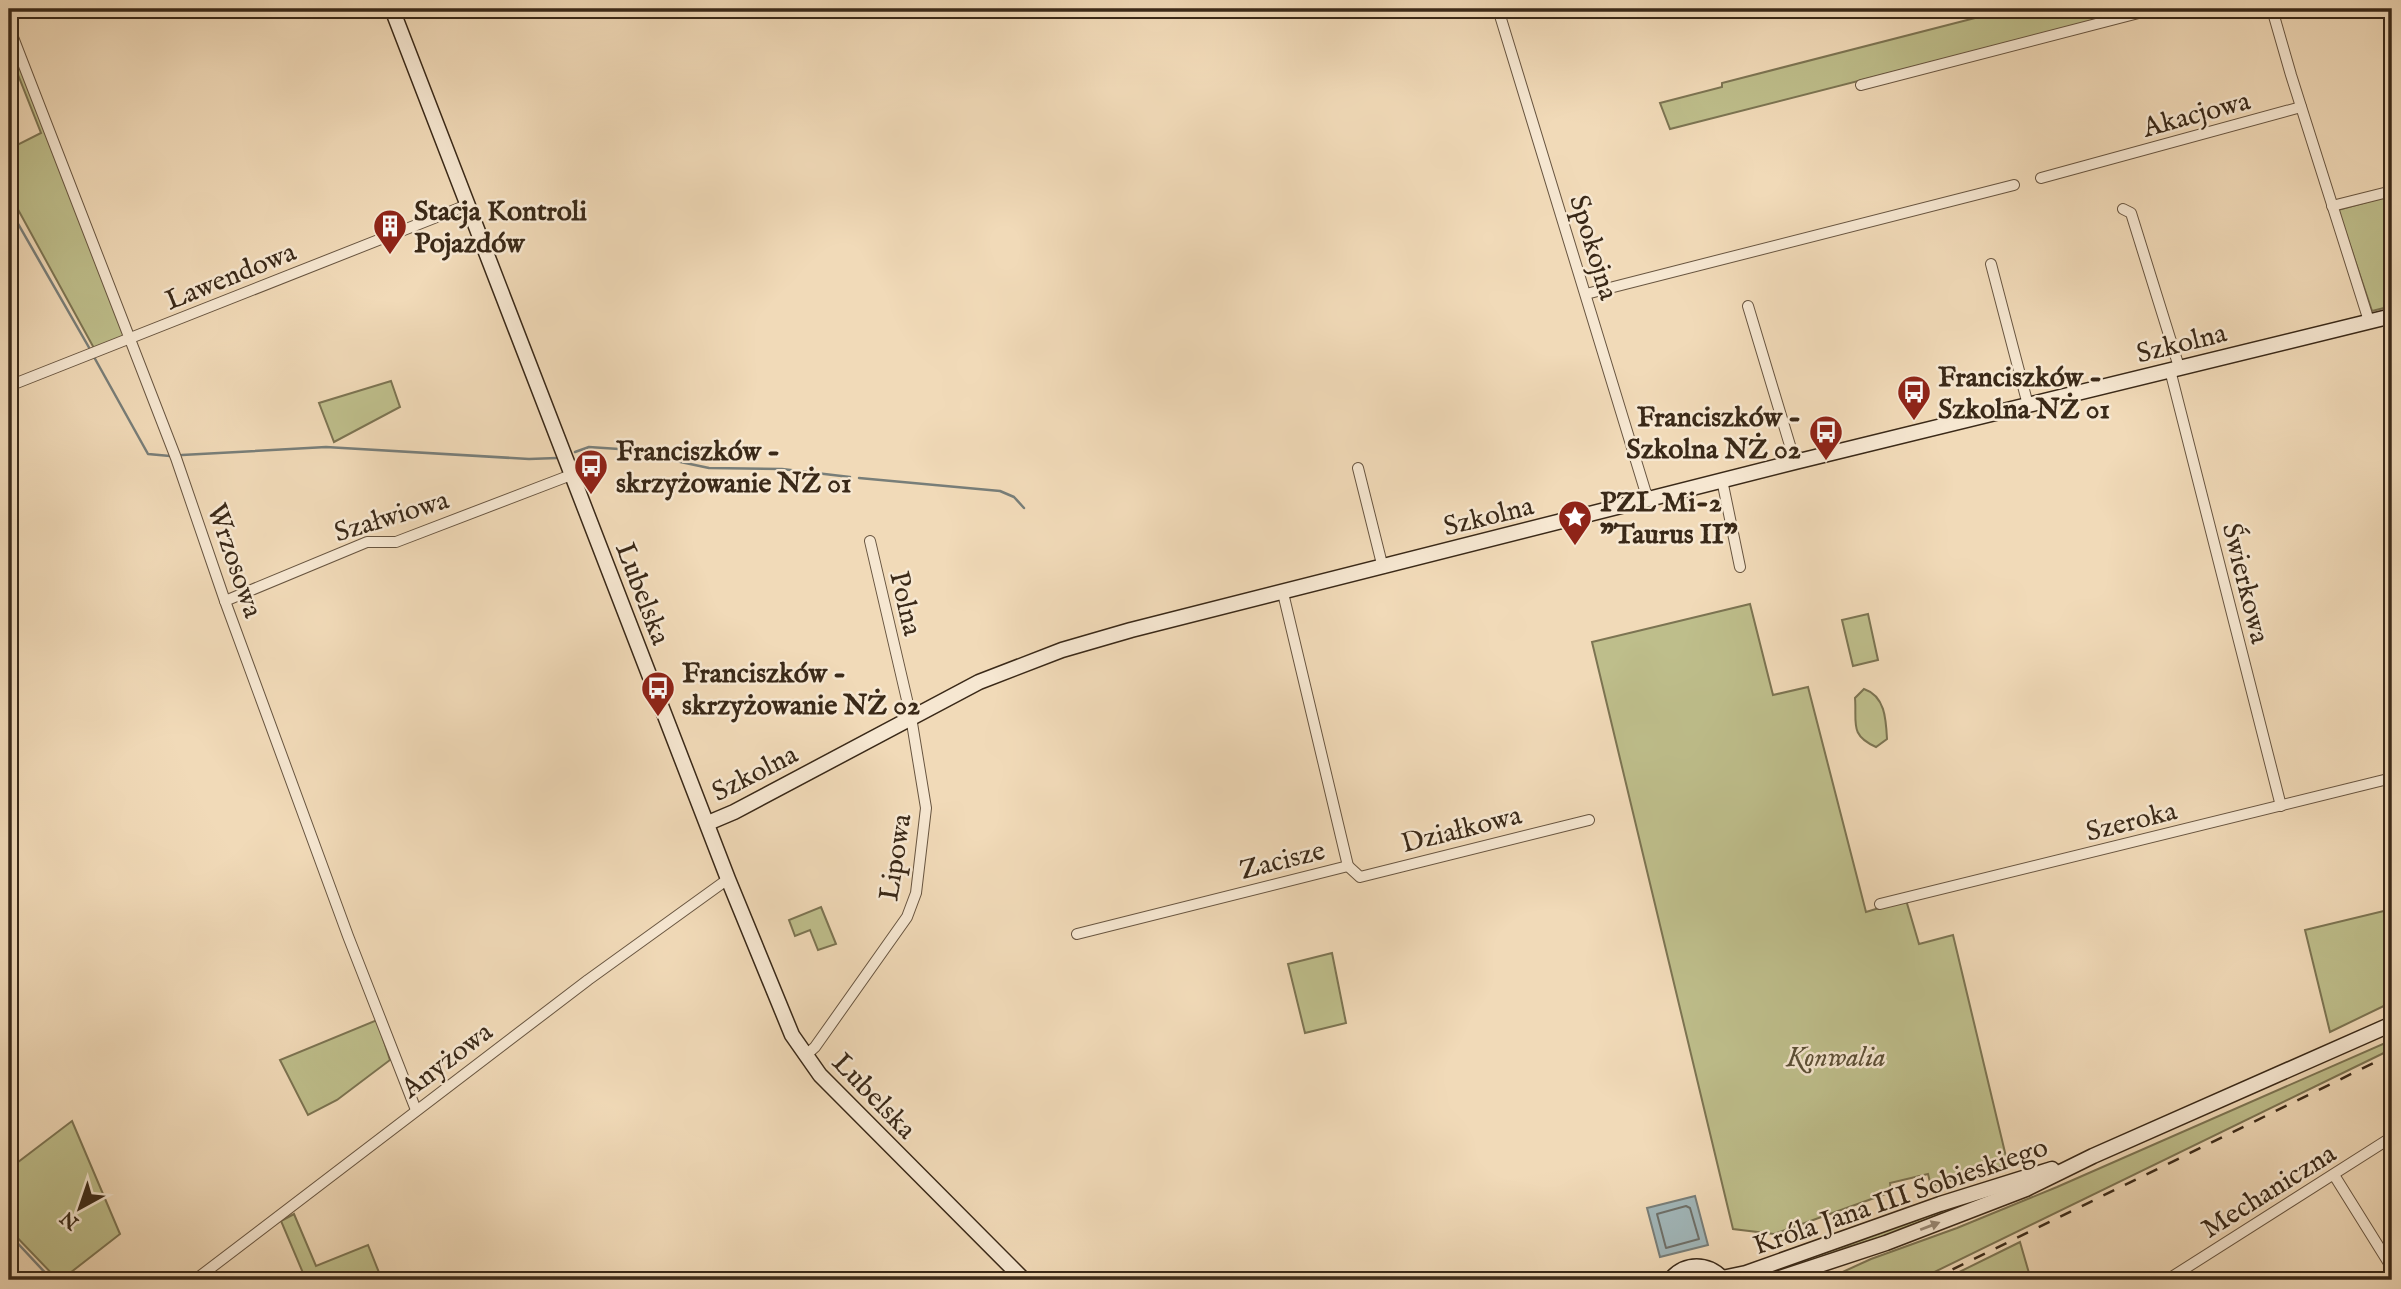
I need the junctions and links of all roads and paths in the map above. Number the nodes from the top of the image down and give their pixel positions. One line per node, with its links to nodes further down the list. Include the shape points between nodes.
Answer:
1 (392, 9): 11 (main road, Lubelska)
2 (1498, 9): 15 (street, Spokojna)
3 (2154, 9): 6 (street)
4 (2272, 9): 7 (street)
5 (9, 27): 19 (street, Wrzosowa)
6 (1861, 85)
7 (2301, 107): 8 (street, Akacjowa); 12 (street)
8 (2041, 178)
9 (2014, 185): 15 (street)
10 (2392, 191): 12 (street)
11 (467, 205): 19 (street, Lawendowa); 25 (main road, Lubelska)
12 (2332, 206): 18 (street)
13 (2123, 209): 20 (street, Świerkowa, via 2132,213)
14 (1991, 264): 22 (street)
15 (1586, 294): 27 (street, Spokojna)
16 (1748, 306): 23 (street)
17 (2392, 316): 18 (main road, Szkolna)
18 (2370, 321): 20 (main road, Szkolna)
19 (130, 340): 21 (street, Lawendowa); 32 (street, Wrzosowa)
20 (2175, 368): 22 (main road, Szkolna); 35 (street, Świerkowa)
21 (9, 386)
22 (2028, 405): 23 (main road, Szkolna)
23 (1795, 462): 26 (main road, Szkolna)
24 (1358, 468): 30 (street)
25 (571, 475): 32 (street, Szałwiowa, via 397,542 367,542); 37 (main road, Lubelska)
26 (1722, 480): 27 (main road, Szkolna); 29 (street)
27 (1648, 499): 30 (main road, Szkolna)
28 (870, 541): 33 (street, Polna)
29 (1740, 567)
30 (1383, 568): 31 (main road, Szkolna)
31 (1283, 593): 33 (main road, Szkolna, via 1062,650 986,679); 38 (street, Zacisze)
32 (225, 601): 44 (street, Wrzosowa)
33 (911, 717): 37 (main road, Szkolna); 43 (street, Lipowa, via 926,808 914,901 902,925)
34 (2392, 778): 35 (street, Szeroka)
35 (2281, 806): 40 (street, Szeroka)
36 (1589, 820): 38 (street, Działkowa, via 1360,877)
37 (708, 823): 39 (main road, Lubelska)
38 (1348, 866): 41 (street, Zacisze)
39 (728, 879): 43 (main road, Lubelska, via 777,1003); 44 (street, Anyżowa)
40 (1880, 904)
41 (1077, 934)
42 (2392, 1024): 46 (main road, Króla Jana III Sobieskiego)
43 (805, 1056): 51 (main road, Lubelska)
44 (416, 1110): 50 (street, Anyżowa)
45 (2392, 1137): 47 (street, Mechaniczna)
46 (2093, 1156): 49 (main road, Króla Jana III Sobieskiego); 53 (main road, Króla Jana III Sobieskiego, one-way to 46, via 1962,1214)
47 (2333, 1175): 48 (street); 54 (street, Mechaniczna)
48 (2392, 1268)
49 (1723, 1279): 52 (main road, via 1706,1268 1692,1267)
50 (195, 1280)
51 (1024, 1280)
52 (1670, 1280)
53 (1774, 1280)
54 (2167, 1280)

